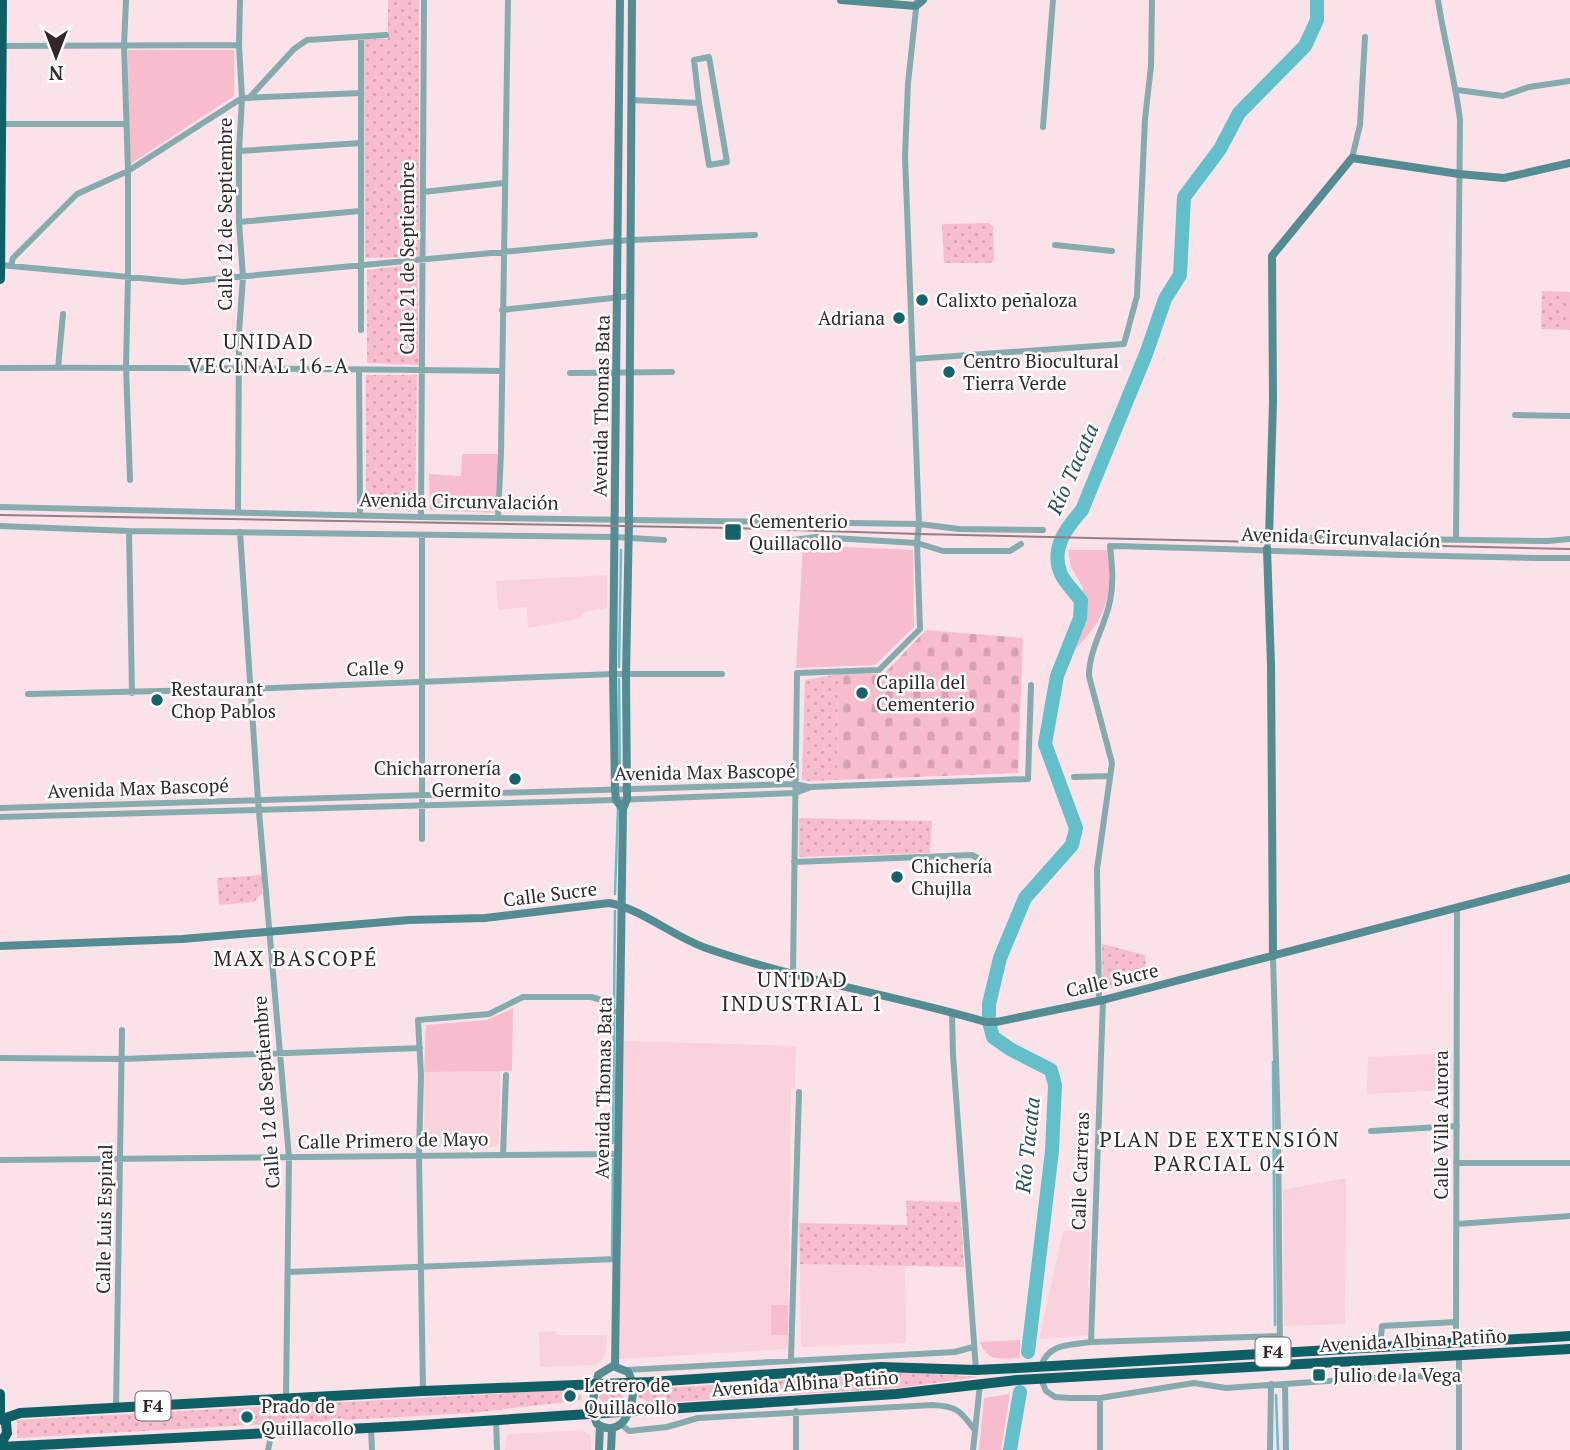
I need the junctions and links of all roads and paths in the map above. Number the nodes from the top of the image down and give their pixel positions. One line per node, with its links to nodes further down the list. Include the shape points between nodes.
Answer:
1 (2, 0): 18 (highway)
2 (126, 0): 16 (street)
3 (240, 0): 17 (street, Calle 12 de Septiembre)
4 (424, 0): 35 (street, Calle 21 de Septiembre)
5 (508, 0): 34 (street)
6 (620, 0): 41 (main road, Avenida Thomas Bata)
7 (632, 0): 23 (main road, Avenida Thomas Bata)
8 (841, 0): 12 (main road)
9 (1053, 0): 27 (street)
10 (1152, 0): 56 (street, via 1137,296 1124,344)
11 (1438, 0): 20 (street)
12 (919, 2): 56 (street, via 905,151)
13 (386, 35): 14 (street)
14 (361, 37): 21 (street); 22 (street, via 307,40)
15 (1365, 37): 30 (street, via 1360,125)
16 (124, 45): 17 (street); 18 (street); 26 (street)
17 (239, 45): 22 (street, Calle 12 de Septiembre)
18 (1, 46): 25 (highway)
19 (1570, 81): 20 (street, via 1503,96)
20 (1457, 90): 33 (street)
21 (360, 93): 22 (street); 28 (street)
22 (246, 98): 29 (street, Calle 12 de Septiembre); 32 (street)
23 (631, 100): 24 (street); 40 (main road, Avenida Thomas Bata)
24 (699, 103): 24 (street, via 694,60 709,57 727,162 709,165)
25 (1, 124): 26 (street); 36 (highway)
26 (125, 124): 32 (street)
27 (1044, 127)
28 (361, 144): 29 (street); 37 (street)
29 (239, 151): 38 (street, Calle 12 de Septiembre)
30 (1352, 158): 33 (main road); 86 (main road, via 1272,256)
31 (1570, 163): 33 (main road, via 1504,178)
32 (128, 171): 46 (street, via 77,194); 49 (street)
33 (1459, 174): 87 (street)
34 (504, 183): 35 (street); 44 (street)
35 (423, 192): 45 (street, Calle 21 de Septiembre)
36 (1, 199): 46 (highway)
37 (360, 211): 38 (street); 47 (street)
38 (239, 222): 48 (street, Calle 12 de Septiembre)
39 (755, 235): 40 (street)
40 (630, 240): 41 (street); 51 (main road, Avenida Thomas Bata)
41 (618, 241): 44 (street); 52 (main road, Avenida Thomas Bata)
42 (1055, 245): 43 (street)
43 (1112, 251)
44 (503, 252): 45 (street); 53 (street)
45 (423, 260): 47 (street); 62 (street, Calle 21 de Septiembre)
46 (4, 265): 49 (street); 50 (highway)
47 (360, 265): 48 (street); 55 (street)
48 (243, 276): 49 (street, via 183,282); 58 (street, Calle 12 de Septiembre)
49 (128, 277): 57 (street)
50 (0, 279)
51 (631, 296): 52 (street); 67 (main road, Avenida Thomas Bata)
52 (618, 298): 53 (street); 66 (main road, Avenida Thomas Bata)
53 (502, 310): 63 (street)
54 (63, 314): 60 (street)
55 (361, 330)
56 (914, 359): 78 (street)
57 (126, 367): 58 (street); 60 (street); 70 (street)
58 (239, 367): 61 (street); 72 (street, Calle 12 de Septiembre)
59 (0, 368): 60 (street)
60 (58, 368)
61 (359, 370): 62 (street); 73 (street)
62 (422, 370): 63 (street); 74 (street, Calle 21 de Septiembre)
63 (502, 371): 75 (street)
64 (672, 372): 67 (street)
65 (570, 373): 66 (street)
66 (618, 373): 67 (street); 76 (main road, Avenida Thomas Bata)
67 (630, 373): 77 (main road, Avenida Thomas Bata)
68 (1515, 415): 69 (street)
69 (1570, 416)
70 (130, 480)
71 (0, 507): 72 (street, Avenida Circunvalación)
72 (238, 512): 73 (street, Avenida Circunvalación)
73 (360, 515): 74 (street, Avenida Circunvalación)
74 (421, 517): 75 (street, Avenida Circunvalación)
75 (498, 518): 76 (street, Avenida Circunvalación)
76 (615, 519): 77 (street, Avenida Circunvalación); 84 (main road, Avenida Thomas Bata)
77 (629, 519): 78 (street, Avenida Circunvalación); 85 (main road, Avenida Thomas Bata)
78 (919, 524): 80 (street, Avenida Circunvalación); 91 (street)
79 (0, 526): 81 (street, Avenida Circunvalación)
80 (1044, 530)
81 (129, 531): 82 (street, Avenida Circunvalación); 102 (street)
82 (240, 532): 83 (street, Avenida Circunvalación); 101 (street, Calle 12 de Septiembre)
83 (422, 535): 84 (street, Avenida Circunvalación); 99 (street)
84 (615, 537): 85 (street, Avenida Circunvalación); 96 (main road, Avenida Thomas Bata)
85 (629, 537): 89 (street, Avenida Circunvalación); 97 (main road, Avenida Thomas Bata)
86 (1269, 537): 87 (street, Avenida Circunvalación); 94 (street)
87 (1456, 539): 88 (street, Avenida Circunvalación)
88 (1570, 539)
89 (664, 540)
90 (770, 543): 91 (street, via 816,537)
91 (917, 543): 92 (street, via 943,551 1010,551); 106 (street, via 919,629 879,670 797,673)
92 (1021, 544)
93 (1110, 546): 94 (street, Avenida Circunvalación); 104 (street, Calle Carreras, via 1114,580 1110,603 1089,661 1112,763)
94 (1267, 549): 95 (street, Avenida Circunvalación); 128 (main road)
95 (1570, 558)
96 (613, 674): 97 (street, Calle 9); 99 (street, Calle 9); 108 (main road, Avenida Thomas Bata)
97 (626, 674): 98 (street, Calle 9); 109 (main road, Avenida Thomas Bata)
98 (722, 674)
99 (422, 682): 101 (street, Calle 9); 111 (street)
100 (1031, 685): 107 (street, via 1028,779)
101 (250, 690): 102 (street, Calle 9); 113 (street, Calle 12 de Septiembre)
102 (132, 693): 103 (street, Calle 9)
103 (28, 694)
104 (1109, 776): 105 (street); 130 (street, Calle Carreras, via 1097,869)
105 (1074, 777)
106 (795, 784): 107 (street, Avenida Max Bascopé); 109 (street, Avenida Max Bascopé); 110 (street)
107 (809, 788): 110 (street, Avenida Max Bascopé)
108 (615, 790): 109 (street, Avenida Max Bascopé); 111 (street, Avenida Max Bascopé); 114 (main road, Avenida Thomas Bata)
109 (626, 790): 112 (main road, Avenida Thomas Bata)
110 (795, 793): 112 (street, Avenida Max Bascopé); 122 (street)
111 (422, 794): 113 (street, Avenida Max Bascopé); 115 (street)
112 (627, 799): 114 (street, Avenida Max Bascopé); 117 (main road, Avenida Thomas Bata)
113 (258, 800): 116 (street, Avenida Max Bascopé); 118 (street, Calle 12 de Septiembre)
114 (616, 800): 115 (street, Avenida Max Bascopé); 117 (main road)
115 (422, 804): 118 (street, Avenida Max Bascopé); 120 (street)
116 (0, 808)
117 (623, 809): 124 (main road, Avenida Thomas Bata)
118 (259, 810): 119 (street, Avenida Max Bascopé); 126 (street, Calle 12 de Septiembre)
119 (0, 817)
120 (422, 839)
121 (983, 861): 122 (street, via 972,855)
122 (794, 862): 129 (street)
123 (1570, 878): 125 (main road, Calle Sucre)
124 (621, 905): 126 (main road, Calle Sucre); 129 (main road, Calle Sucre, via 680,938); 131 (main road, Avenida Thomas Bata)
125 (1457, 907): 128 (main road, Calle Sucre); 140 (street, Calle Villa Aurora)
126 (270, 931): 127 (main road, Calle Sucre); 135 (street, Calle 12 de Septiembre)
127 (0, 946)
128 (1273, 956): 130 (main road, Calle Sucre); 156 (street)
129 (793, 974): 132 (main road, Calle Sucre)
130 (1101, 1000): 132 (main road, Calle Sucre, via 991,1022); 158 (street, Calle Carreras)
131 (620, 1012): 134 (street, via 609,1012 602,1000 591,997 523,997 489,1013 418,1020); 143 (main road, Avenida Thomas Bata)
132 (952, 1012): 161 (street)
133 (122, 1030): 137 (street, Calle Luis Espinal)
134 (420, 1048): 135 (street); 144 (street)
135 (280, 1052): 137 (street); 145 (street, Calle 12 de Septiembre)
136 (0, 1058): 137 (street)
137 (122, 1059): 147 (street, Calle Luis Espinal)
138 (506, 1075): 142 (street)
139 (799, 1093): 165 (street)
140 (1457, 1126): 141 (street); 148 (street, Calle Villa Aurora)
141 (1371, 1131)
142 (503, 1154): 143 (street, Calle Primero de Mayo); 144 (street, Calle Primero de Mayo)
143 (618, 1154): 152 (main road, Avenida Thomas Bata)
144 (419, 1155): 145 (street, Calle Primero de Mayo); 153 (street)
145 (289, 1157): 147 (street, Calle Primero de Mayo); 154 (street, Calle 12 de Septiembre)
146 (0, 1160): 147 (street, Calle Primero de Mayo)
147 (120, 1160): 181 (street, Calle Luis Espinal)
148 (1457, 1163): 149 (street); 151 (street, Calle Villa Aurora)
149 (1570, 1163)
150 (1570, 1216): 151 (street)
151 (1457, 1224): 155 (street, Calle Villa Aurora)
152 (617, 1259): 153 (street); 167 (main road, Avenida Thomas Bata)
153 (421, 1269): 154 (street); 177 (street)
154 (288, 1272): 179 (street, Calle 12 de Septiembre)
155 (1455, 1322): 159 (street, Calle Villa Aurora); 160 (street, via 1382,1326)
156 (1280, 1336): 158 (street); 163 (street)
157 (1570, 1336): 159 (highway, Avenida Albina Patiño / F4)
158 (1091, 1342): 166 (street, via 1051,1350)
159 (1456, 1342): 160 (highway, Avenida Albina Patiño / F4)
160 (1380, 1346): 163 (highway, Avenida Albina Patiño / F4)
161 (973, 1347): 165 (street, via 955,1352); 169 (street)
162 (1570, 1349): 164 (highway, Avenida Albina Patiño / F4)
163 (1280, 1351): 166 (highway, Avenida Albina Patiño / F4)
164 (1459, 1355): 170 (street); 171 (highway, Avenida Albina Patiño / F4)
165 (791, 1359): 168 (street)
166 (1041, 1366): 169 (highway, Avenida Albina Patiño / F4)
167 (615, 1367): 168 (main road); 173 (main road, via 602,1371)
168 (625, 1370): 172 (main road)
169 (976, 1370): 172 (highway, Avenida Albina Patiño / F4, via 881,1367)
170 (1459, 1375): 176 (street); 205 (street)
171 (1041, 1379): 174 (highway, Avenida Albina Patiño / F4); 180 (street, via 1055,1397)
172 (633, 1382): 173 (highway, Avenida Albina Patiño / F4); 182 (main road)
173 (595, 1383): 177 (highway, Avenida Albina Patiño / F4); 184 (main road)
174 (980, 1384): 182 (highway, Avenida Albina Patiño / F4, via 896,1394); 191 (street)
175 (1271, 1384): 176 (street); 180 (street, via 1226,1388 1194,1383); 203 (street)
176 (1286, 1384): 204 (street)
177 (423, 1391): 179 (highway, Avenida Albina Patiño / F4)
178 (0, 1394): 185 (highway, F4)
179 (286, 1398): 181 (highway, Avenida Albina Patiño / F4)
180 (1100, 1398): 202 (street)
181 (116, 1408): 185 (highway, Avenida Albina Patiño / F4)
182 (629, 1411): 184 (highway, Avenida Albina Patiño / F4); 187 (main road)
183 (796, 1411): 187 (street, via 698,1418 629,1431); 191 (street, via 949,1406); 200 (street)
184 (591, 1413): 186 (highway, Avenida Albina Patiño / F4); 188 (main road)
185 (1, 1416): 193 (highway, F4, via 7,1433)
186 (496, 1419): 189 (highway, Avenida Albina Patiño / F4); 197 (street)
187 (622, 1424): 190 (main road)
188 (600, 1426): 190 (main road); 198 (main road)
189 (371, 1428): 192 (highway, Avenida Albina Patiño / F4); 196 (street)
190 (612, 1429): 199 (main road)
191 (974, 1429): 201 (street)
192 (272, 1432): 194 (highway, Avenida Albina Patiño / F4); 195 (street)
193 (0, 1446): 194 (highway, Avenida Albina Patiño / F4)
194 (52, 1448)
195 (268, 1450)
196 (372, 1450)
197 (497, 1450)
198 (599, 1450)
199 (611, 1450)
200 (796, 1450)
201 (972, 1450)
202 (1100, 1450)
203 (1270, 1450)
204 (1286, 1450)
205 (1459, 1450)

